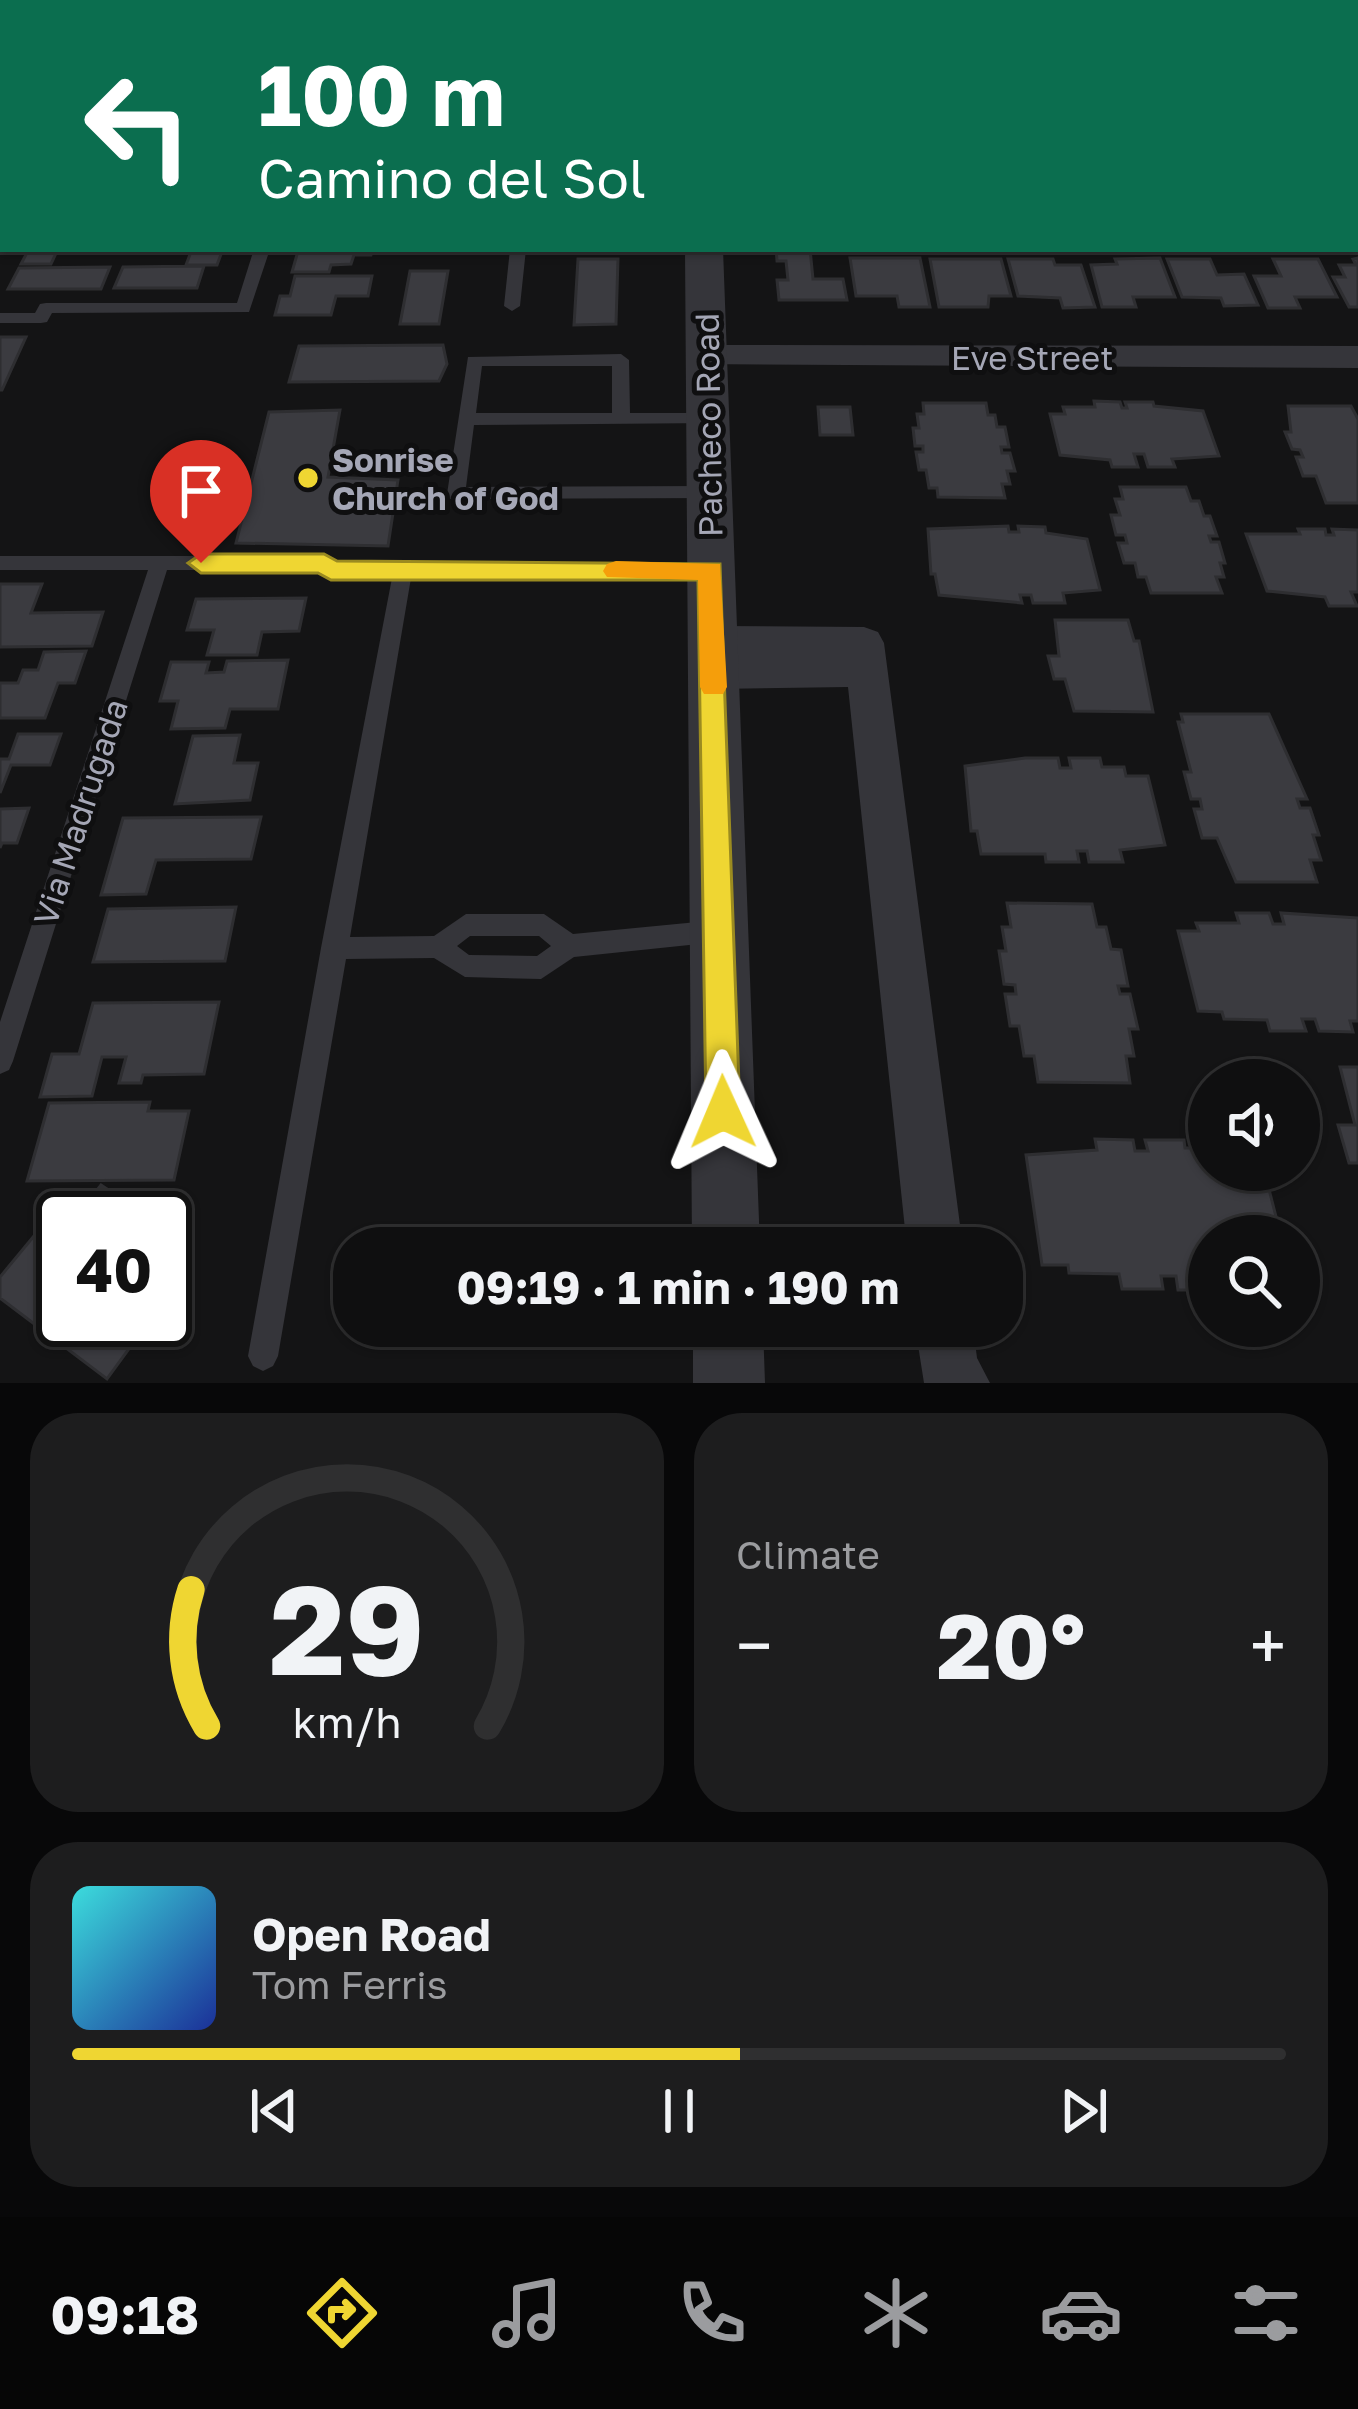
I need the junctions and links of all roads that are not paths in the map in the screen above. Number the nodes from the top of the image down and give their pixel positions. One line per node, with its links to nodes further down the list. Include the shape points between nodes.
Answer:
1 (261, 252): 5 (lane, via 243,308 46,308 41,318)
2 (518, 252): 4 (lane)
3 (704, 252): 6 (street, Pacheco Road)
4 (512, 306)
5 (0, 318)
6 (706, 356): 7 (street, Eve Street); 8 (street, Pacheco Road)
7 (1358, 357)
8 (707, 418): 10 (lane); 11 (street, Pacheco Road)
9 (467, 419): 10 (lane); 10 (lane, via 474,361 621,360); 11 (lane, via 456,494)
10 (614, 419)
11 (710, 493): 15 (street, Pacheco Road)
12 (0, 563): 13 (lane)
13 (160, 563): 14 (lane); 21 (lane, Via Madrugada)
14 (403, 570): 15 (lane); 20 (lane)
15 (711, 571): 16 (street, Pacheco Road)
16 (713, 657): 17 (street, Pacheco Road); 23 (street, via 867,670)
17 (719, 931): 18 (lane); 22 (street, Pacheco Road)
18 (569, 946): 19 (lane, via 541,968 465,966); 19 (lane, via 544,925 466,926)
19 (438, 947): 20 (lane)
20 (333, 948): 26 (lane)
21 (0, 1061)
22 (726, 1227)
23 (933, 1227)
24 (728, 1347): 27 (street)
25 (947, 1347): 28 (street, via 950,1374)
26 (263, 1355)
27 (729, 1383)
28 (961, 1383)

